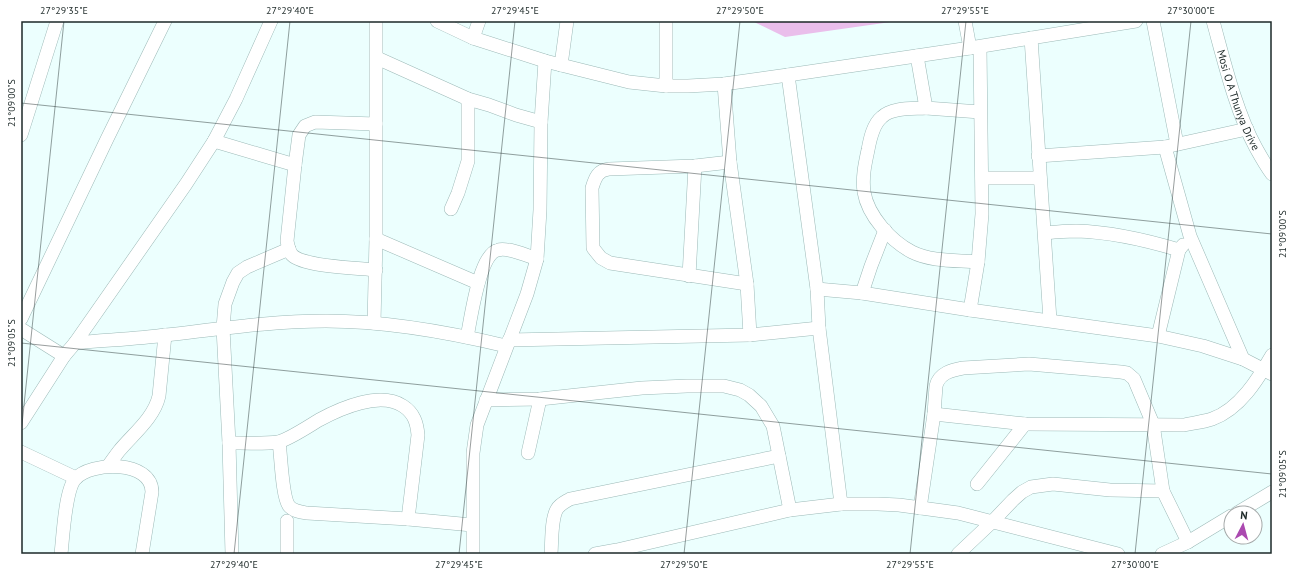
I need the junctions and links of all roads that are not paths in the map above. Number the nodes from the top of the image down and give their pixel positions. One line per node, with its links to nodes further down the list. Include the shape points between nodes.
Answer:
1 (57, 21): 30 (street)
2 (165, 21): 56 (street)
3 (271, 21): 31 (street)
4 (376, 21): 18 (street)
5 (437, 21): 14 (street)
6 (479, 21): 14 (street)
7 (567, 21): 20 (street)
8 (666, 21): 23 (street)
9 (965, 21): 16 (street)
10 (1136, 21): 13 (street)
11 (1153, 21): 32 (street)
12 (1213, 21): 29 (street, Mosi O A Thunya Drive)
13 (1074, 26): 15 (street)
14 (473, 38): 19 (street)
15 (1031, 38): 16 (street); 33 (street)
16 (975, 48): 17 (street); 26 (street)
17 (917, 56): 21 (street); 25 (street)
18 (377, 58): 24 (street); 28 (street)
19 (545, 61): 20 (street); 27 (street)
20 (561, 65): 23 (street, via 629,82)
21 (788, 76): 22 (street); 53 (street)
22 (724, 84): 23 (street); 34 (street)
23 (666, 86)
24 (468, 99): 27 (street); 40 (street, via 468,161)
25 (926, 108): 26 (street); 41 (street, via 890,112 882,116 869,142 863,175 865,194 870,210)
26 (980, 112): 38 (street)
27 (541, 122): 47 (street)
28 (376, 124): 35 (street, via 308,124 299,135); 44 (street)
29 (1247, 129): 32 (street); 37 (street, Mosi O A Thunya Drive, via 1255,148)
30 (21, 135)
31 (214, 141): 35 (street); 66 (street)
32 (1171, 145): 33 (street); 43 (street)
33 (1038, 156): 39 (street)
34 (730, 162): 36 (street); 52 (street)
35 (295, 165): 45 (street, via 287,241)
36 (694, 166): 50 (street); 50 (street, via 605,169 595,178 592,191 592,244 601,258 614,264)
37 (1272, 174)
38 (982, 178): 39 (street); 48 (street)
39 (1040, 178): 42 (street)
40 (451, 209)
41 (885, 230): 48 (street, via 905,248 921,255); 54 (street)
42 (1045, 233): 46 (street, via 1075,231 1129,237); 57 (street)
43 (1190, 236): 46 (street); 70 (street)
44 (376, 239): 49 (street); 51 (street)
45 (289, 249): 49 (street, via 293,256 307,263); 59 (street, via 238,273 225,304)
46 (1179, 250): 64 (street)
47 (537, 259): 51 (street, via 504,249 498,250 488,257); 67 (street)
48 (978, 262): 55 (street)
49 (376, 270): 58 (street)
50 (689, 276): 52 (street)
51 (478, 282): 65 (street)
52 (747, 284): 63 (street)
53 (817, 289): 54 (street); 60 (street)
54 (862, 293): 55 (street)
55 (970, 310): 57 (street)
56 (21, 319)
57 (1050, 320): 64 (street)
58 (374, 323): 59 (street, via 300,321); 65 (street)
59 (223, 328): 62 (street); 79 (street)
60 (819, 328): 63 (street); 88 (street)
61 (21, 329): 69 (street)
62 (165, 335): 66 (street); 83 (street, via 156,404 152,413)
63 (750, 335): 67 (street)
64 (1158, 336): 70 (street, via 1203,346)
65 (467, 337): 67 (street)
66 (75, 343): 69 (street)
67 (508, 343): 73 (street)
68 (1272, 354): 71 (street)
69 (64, 356): 75 (street)
70 (1243, 359): 71 (street)
71 (1268, 372): 77 (street, via 1245,396 1227,411 1212,419 1184,425)
72 (540, 399): 73 (street); 81 (street); 82 (street, via 642,388 724,386 740,390 761,406 773,426)
73 (486, 400): 96 (street, via 474,438)
74 (934, 414): 76 (street); 77 (street, via 937,381 941,376 963,368 1029,364 1127,373 1134,378); 90 (street)
75 (21, 423)
76 (1025, 424): 77 (street); 85 (street)
77 (1154, 424): 86 (street)
78 (279, 442): 79 (street); 92 (street, via 285,496 291,508 306,513); 92 (street, via 330,415 368,401 392,401 400,404 415,419 418,435)
79 (229, 443): 100 (street)
80 (21, 452): 84 (street)
81 (528, 453)
82 (779, 456): 91 (street); 103 (street, via 563,503 556,510)
83 (108, 466): 84 (street, via 86,472); 99 (street, via 139,472 148,478 151,484 152,492)
84 (76, 478): 98 (street, via 68,496)
85 (977, 484)
86 (1163, 491): 94 (street, via 1042,485 1022,492); 97 (street)
87 (1272, 492): 89 (street)
88 (842, 504): 90 (street); 91 (street)
89 (1250, 505)
90 (920, 508): 94 (street)
91 (790, 510): 104 (street)
92 (408, 520): 96 (street)
93 (287, 521): 101 (street)
94 (993, 521): 105 (street); 106 (street)
95 (1223, 521): 97 (street)
96 (472, 525): 102 (street)
97 (1188, 542): 107 (street)
98 (61, 554)
99 (142, 554)
100 (232, 554)
101 (287, 554)
102 (473, 554)
103 (551, 554)
104 (595, 554)
105 (958, 554)
106 (1118, 554)
107 (1162, 554)

